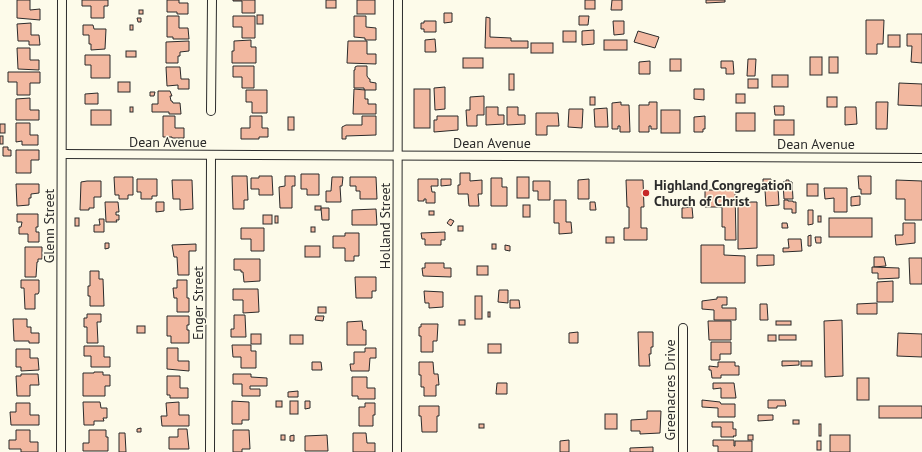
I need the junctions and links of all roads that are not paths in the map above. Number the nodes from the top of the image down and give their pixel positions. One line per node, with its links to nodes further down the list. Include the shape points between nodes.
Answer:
1 (62, 0): 5 (street, Glenn Street)
2 (212, 0): 4 (street)
3 (398, 0): 7 (street, Holland Street)
4 (212, 111)
5 (62, 154): 6 (street, Dean Avenue); 10 (street, Glenn Street)
6 (211, 155): 7 (street, Dean Avenue); 11 (street, Enger Street)
7 (398, 156): 8 (street, Dean Avenue); 12 (street, Holland Street)
8 (922, 158)
9 (683, 328): 13 (street, Greenacres Drive)
10 (62, 452)
11 (210, 452)
12 (397, 452)
13 (683, 452)

